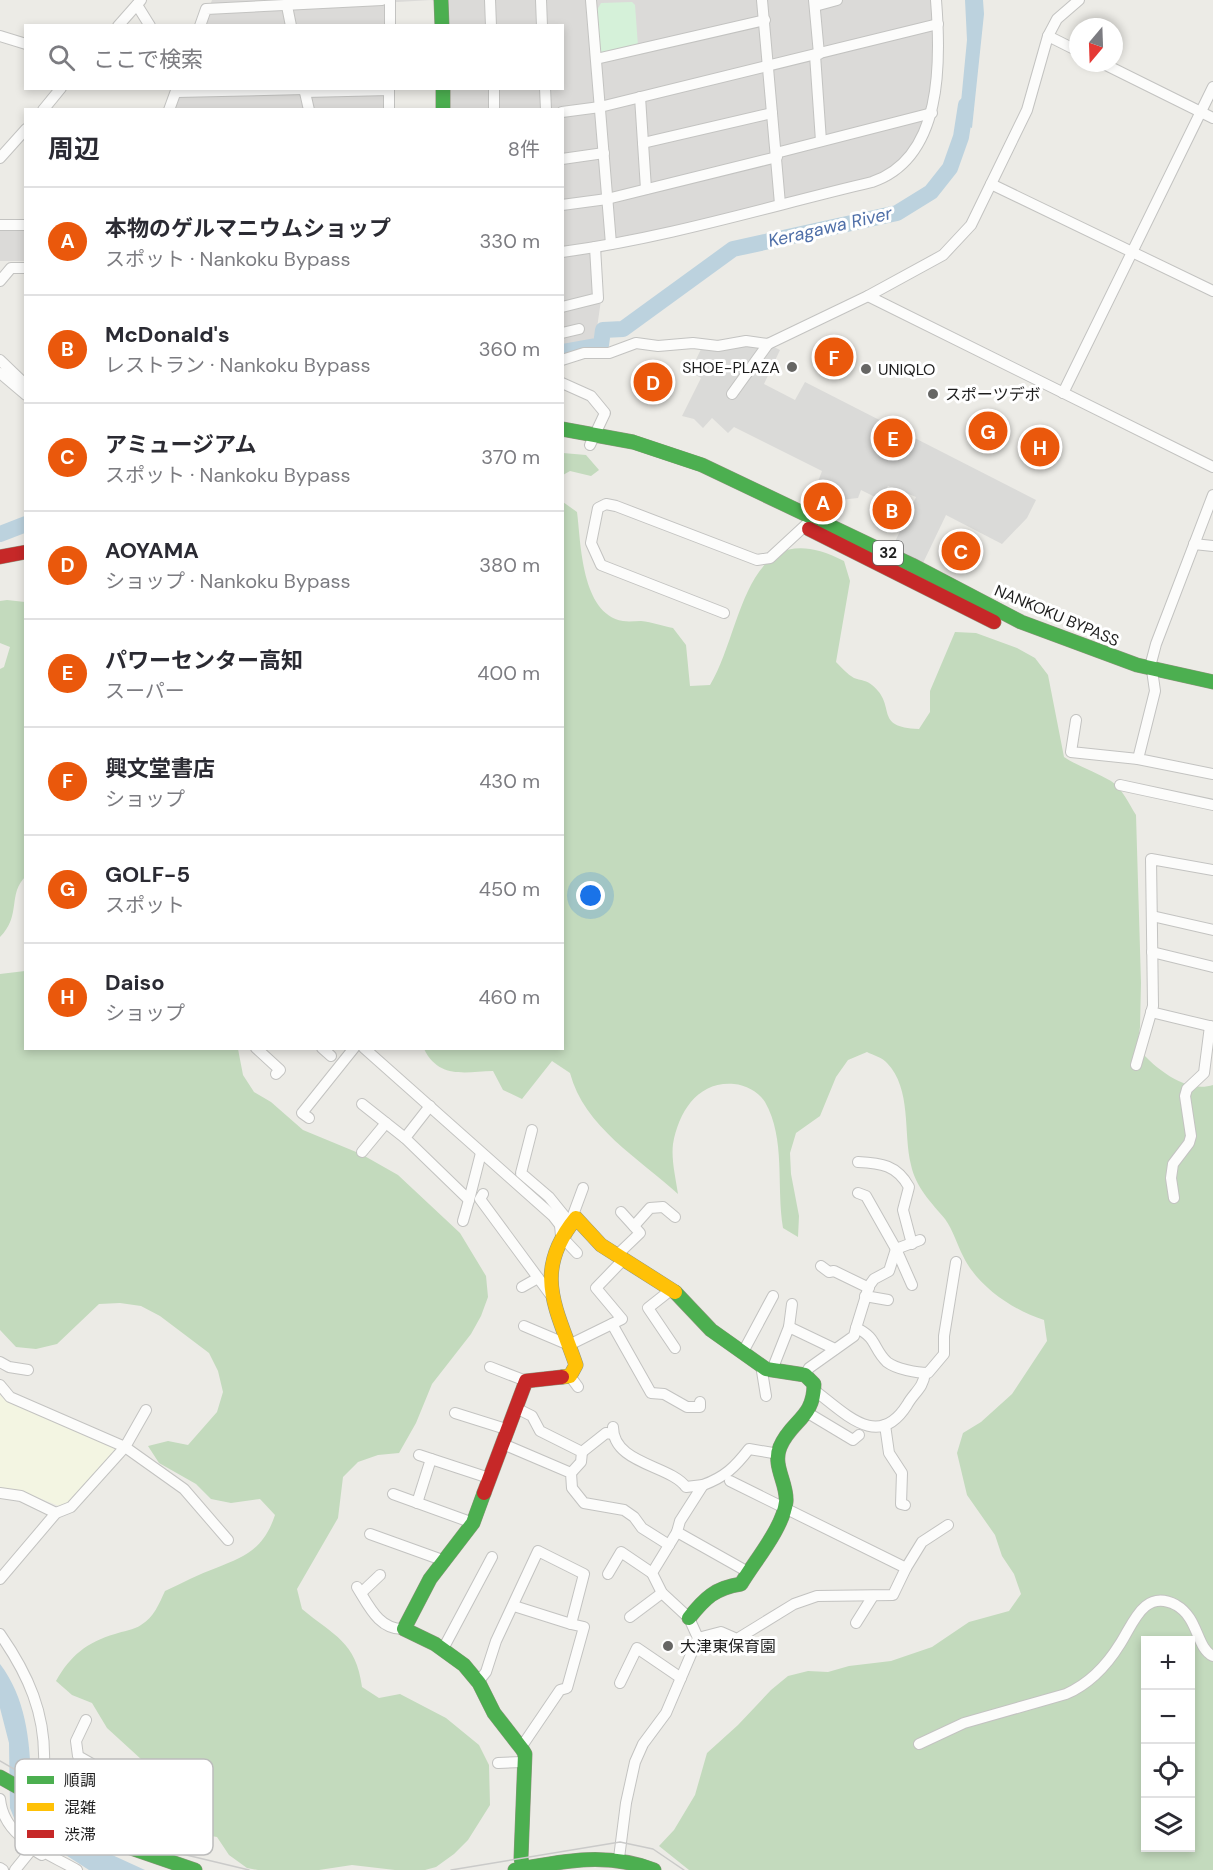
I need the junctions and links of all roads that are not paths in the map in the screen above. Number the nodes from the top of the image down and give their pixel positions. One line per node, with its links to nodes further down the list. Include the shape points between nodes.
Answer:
1 (382, 0): 11 (street)
2 (390, 0): 21 (street)
3 (441, 0): 22 (main road)
4 (490, 0): 23 (street)
5 (541, 0): 24 (street)
6 (591, 0): 31 (street)
7 (762, 0): 16 (street)
8 (837, 0): 13 (street)
9 (936, 0): 25 (street)
10 (1078, 0): 27 (street, via 1057,19)
11 (343, 1): 15 (street)
12 (139, 2): 17 (street); 18 (street)
13 (814, 3): 30 (street)
14 (208, 4): 15 (street); 19 (street)
15 (287, 6): 20 (street)
16 (765, 20): 31 (street); 32 (street)
17 (120, 24)
18 (149, 24)
19 (201, 24)
20 (291, 24)
21 (390, 24)
22 (442, 24)
23 (491, 24)
24 (542, 24)
25 (938, 24): 30 (street); 54 (street)
26 (0, 36): 28 (street)
27 (1048, 36): 29 (street); 63 (street, via 1027,110)
28 (24, 44)
29 (1069, 46)
30 (817, 54): 32 (street); 57 (street)
31 (596, 59): 43 (street)
32 (768, 67): 42 (street); 53 (street)
33 (1120, 72): 52 (street)
34 (1213, 87): 52 (street)
35 (60, 90): 44 (street)
36 (176, 90): 37 (street); 45 (street)
37 (305, 90): 46 (street)
38 (389, 90): 47 (street)
39 (443, 90): 48 (main road)
40 (494, 90): 49 (street)
41 (545, 90): 50 (street)
42 (640, 97): 43 (street); 58 (street)
43 (600, 107): 51 (street); 59 (street)
44 (45, 108)
45 (170, 108)
46 (309, 108)
47 (389, 108)
48 (443, 108)
49 (494, 108)
50 (546, 108)
51 (564, 112)
52 (1200, 112): 55 (street); 72 (street)
53 (772, 113): 58 (street); 60 (street)
54 (932, 113): 57 (street); 66 (street, via 912,156 894,173 872,183)
55 (1213, 118)
56 (24, 131): 61 (street)
57 (821, 141): 60 (street)
58 (643, 143): 64 (street)
59 (604, 153): 62 (street); 65 (street)
60 (776, 155): 64 (street); 66 (street)
61 (0, 158)
62 (564, 159)
63 (991, 184): 72 (street); 77 (street, via 970,225 943,255)
64 (646, 189): 65 (street)
65 (607, 199): 67 (street); 70 (street)
66 (780, 204): 70 (street)
67 (564, 205)
68 (0, 225): 69 (street)
69 (24, 225)
70 (611, 244): 71 (street)
71 (596, 247): 73 (street); 78 (street, via 598,298)
72 (1131, 251): 76 (street); 88 (street)
73 (564, 252)
74 (24, 268): 75 (street, via 11,268)
75 (1, 277)
76 (1213, 291)
77 (868, 296): 81 (street); 88 (street)
78 (564, 306)
79 (579, 329): 80 (street)
80 (564, 333)
81 (768, 344): 82 (street, via 636,343 609,353 584,353); 89 (street)
82 (564, 359)
83 (0, 360): 85 (street)
84 (0, 373): 87 (street)
85 (24, 383)
86 (564, 384): 91 (street, via 591,396 602,407 605,413)
87 (24, 393)
88 (1063, 393): 93 (street)
89 (732, 394)
90 (564, 430): 91 (main road, NANKOKU BYPASS / 32)
91 (593, 439): 92 (main road, NANKOKU BYPASS / 32); 95 (main road, NANKOKU BYPASS / 32, via 652,447 702,465)
92 (564, 441)
93 (1213, 467)
94 (1213, 495): 96 (street)
95 (809, 523): 102 (street, via 770,558 757,560 616,506 606,504 598,508 591,543 601,565); 103 (main road, NANKOKU BYPASS / 32, via 912,565 1022,622)
96 (1194, 544): 97 (street); 103 (street, via 1156,644 1151,663)
97 (1213, 546)
98 (24, 552): 99 (main road)
99 (0, 557)
100 (24, 565): 101 (main road)
101 (0, 569)
102 (724, 613)
103 (1155, 676): 104 (main road, NANKOKU BYPASS / 32); 105 (main road, NANKOKU BYPASS / 32); 107 (street)
104 (1213, 681)
105 (1213, 693)
106 (1076, 720): 107 (street, via 1071,752)
107 (1138, 759): 108 (street)
108 (1213, 774)
109 (1120, 786): 110 (street)
110 (1213, 805)
111 (1213, 870): 112 (street, via 1151,859)
112 (1152, 916): 113 (street); 114 (street)
113 (1213, 930)
114 (1152, 952): 115 (street); 116 (street)
115 (1213, 967)
116 (1151, 1012): 117 (street); 121 (street)
117 (1211, 1027): 136 (street, via 1204,1073 1185,1096 1191,1136 1173,1164)
118 (258, 1050): 122 (street, via 280,1070)
119 (352, 1050): 125 (street, via 302,1113)
120 (366, 1050): 124 (street)
121 (1136, 1065)
122 (276, 1074)
123 (362, 1104): 126 (street)
124 (430, 1106): 128 (street); 130 (street)
125 (309, 1118)
126 (386, 1123): 128 (street); 129 (street)
127 (532, 1130): 135 (street, via 521,1173)
128 (405, 1138): 137 (street)
129 (362, 1152)
130 (481, 1153): 137 (street); 143 (street)
131 (858, 1162): 144 (street, via 886,1164 909,1187 903,1210 916,1242)
132 (582, 1188): 139 (street)
133 (858, 1193): 144 (street, via 866,1196)
134 (483, 1194): 149 (street, via 480,1200)
135 (549, 1197): 139 (street); 143 (street, via 566,1218)
136 (1174, 1198)
137 (469, 1200): 141 (street)
138 (621, 1212): 142 (street)
139 (575, 1216): 143 (main road); 146 (main road)
140 (675, 1217): 142 (street, via 663,1207 650,1208)
141 (464, 1221)
142 (634, 1226): 146 (street, via 640,1233)
143 (561, 1230): 145 (street); 154 (main road, via 549,1272)
144 (896, 1249): 151 (street); 153 (street, via 889,1272 874,1279)
145 (576, 1253)
146 (619, 1258): 150 (main road); 158 (street, via 596,1288 621,1319)
147 (956, 1262): 170 (street, via 944,1336 945,1354)
148 (821, 1266): 153 (street)
149 (538, 1278): 152 (street); 154 (street)
150 (662, 1282): 163 (street, via 667,1293 648,1308); 165 (main road, via 682,1297 711,1330)
151 (912, 1285)
152 (522, 1287)
153 (867, 1292): 156 (street, via 882,1301); 161 (street)
154 (550, 1294): 162 (main road)
155 (772, 1296): 165 (street)
156 (888, 1300)
157 (792, 1304): 160 (street)
158 (612, 1324): 162 (street); 176 (street, via 651,1393 664,1394 687,1407 700,1407)
159 (524, 1326): 162 (street)
160 (789, 1327): 164 (street); 168 (street)
161 (856, 1328): 164 (street, via 854,1336); 170 (street, via 875,1340 888,1363)
162 (569, 1345): 172 (main road, via 576,1365 574,1382)
163 (675, 1348)
164 (835, 1348): 171 (street, via 808,1368)
165 (743, 1352): 168 (main road)
166 (0, 1362): 169 (street)
167 (490, 1367): 172 (street)
168 (766, 1368): 171 (main road); 175 (street)
169 (28, 1370)
170 (925, 1373): 181 (street, via 924,1386 894,1422)
171 (805, 1375): 174 (main road, via 814,1384)
172 (526, 1381): 177 (main road)
173 (0, 1385): 185 (street, via 10,1398)
174 (814, 1390): 180 (main road); 181 (street, via 864,1425)
175 (766, 1396)
176 (700, 1402)
177 (518, 1409): 182 (main road); 186 (street, via 532,1416 540,1431)
178 (146, 1410): 185 (street)
179 (455, 1413): 182 (street)
180 (808, 1413): 183 (street, via 853,1440); 187 (main road, via 779,1447)
181 (885, 1425): 197 (street, via 889,1453 902,1473 901,1504)
182 (509, 1430): 184 (main road)
183 (859, 1435)
184 (503, 1444): 190 (street); 191 (main road)
185 (125, 1447): 199 (street, via 71,1507); 204 (street, via 184,1489)
186 (582, 1452): 190 (street, via 581,1462); 193 (street, via 613,1431 631,1456 649,1467 680,1479 686,1487)
187 (779, 1454): 193 (street, via 749,1449 723,1477); 198 (main road)
188 (419, 1455): 189 (street)
189 (431, 1459): 191 (street); 196 (street)
190 (571, 1473): 205 (street, via 572,1488 584,1503 624,1510 642,1528)
191 (489, 1478): 200 (main road)
192 (730, 1480): 198 (street)
193 (703, 1485): 202 (street, via 680,1521)
194 (0, 1493): 199 (street, via 21,1496)
195 (393, 1494): 196 (street)
196 (417, 1503): 200 (street)
197 (905, 1505)
198 (785, 1506): 208 (street); 209 (main road)
199 (56, 1513): 213 (street)
200 (472, 1523): 207 (main road)
201 (948, 1525): 208 (street, via 922,1542)
202 (677, 1533): 205 (street); 209 (street)
203 (370, 1534): 207 (street)
204 (228, 1540)
205 (669, 1545): 210 (street)
206 (492, 1557): 224 (street)
207 (445, 1561): 221 (main road, via 430,1580)
208 (906, 1568): 215 (street, via 893,1595)
209 (748, 1572): 218 (main road, via 741,1584 715,1589)
210 (652, 1573): 211 (street, via 621,1552); 214 (street)
211 (608, 1574)
212 (380, 1575): 221 (street, via 359,1590 380,1621 394,1629)
213 (0, 1579)
214 (662, 1593): 217 (street); 218 (street)
215 (873, 1596): 219 (street); 223 (street, via 816,1596 794,1604 737,1639 721,1632)
216 (514, 1606): 220 (street); 220 (street, via 538,1551 584,1574); 227 (street)
217 (630, 1617)
218 (689, 1618): 223 (street)
219 (856, 1623)
220 (571, 1624): 231 (street, via 584,1627 567,1688 560,1690)
221 (404, 1629): 224 (main road)
222 (0, 1634): 232 (street, via 24,1671 40,1715)
223 (698, 1638): 226 (street)
224 (443, 1649): 227 (main road)
225 (1213, 1656): 230 (street, via 1203,1648 1198,1630 1178,1606 1158,1600 1136,1613 1120,1645 1082,1687 964,1723)
226 (681, 1678): 228 (street, via 637,1648); 242 (street, via 666,1713 635,1762)
227 (478, 1682): 231 (main road, via 496,1716)
228 (620, 1683)
229 (86, 1720): 233 (street, via 76,1741 78,1756)
230 (919, 1744)
231 (522, 1746): 234 (main road)
232 (44, 1759)
233 (83, 1759)
234 (524, 1762): 235 (street); 243 (main road)
235 (498, 1763)
236 (2, 1787): 237 (street, via 2,1814)
237 (15, 1833)
238 (28, 1855): 244 (street)
239 (43, 1855): 245 (street)
240 (52, 1855): 246 (street)
241 (147, 1855): 247 (main road)
242 (619, 1858): 243 (main road, via 591,1857); 248 (main road)
243 (519, 1869)
244 (15, 1870)
245 (69, 1870)
246 (77, 1870)
247 (195, 1870)
248 (654, 1870)

